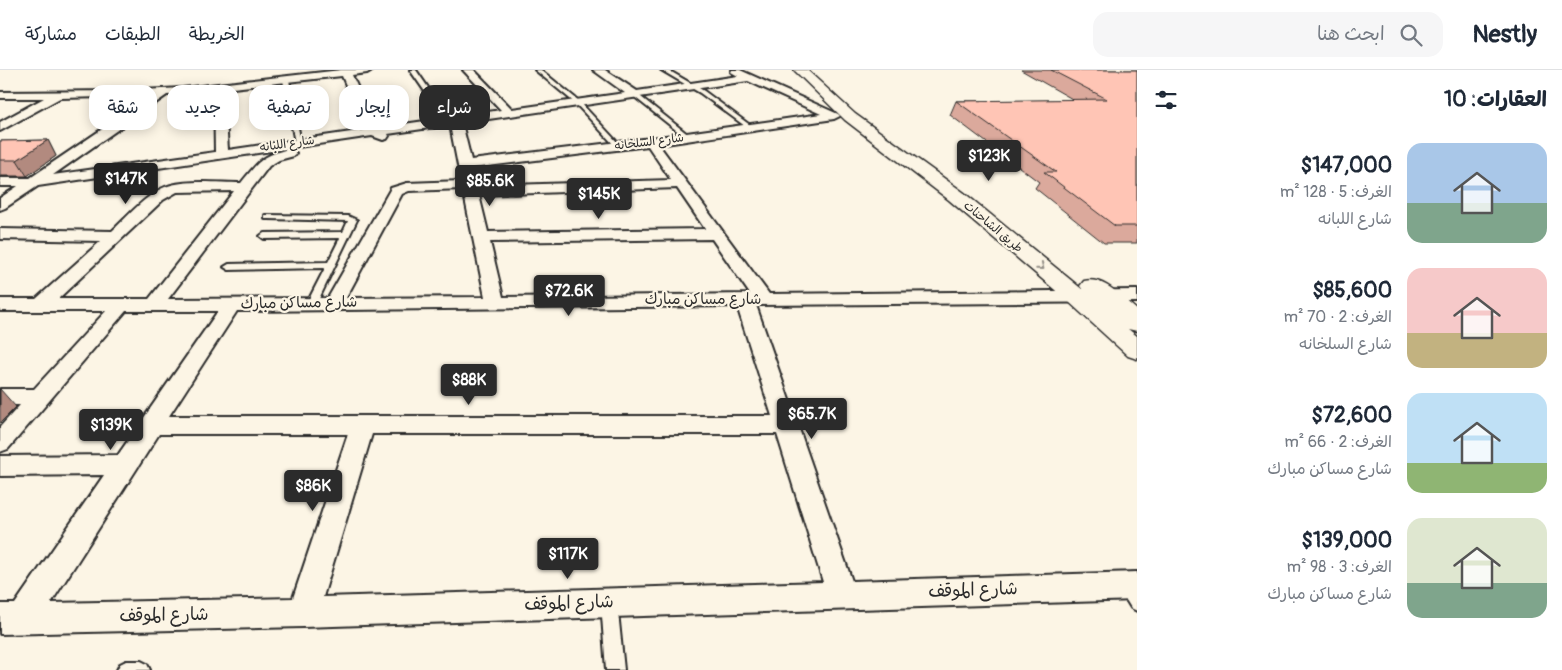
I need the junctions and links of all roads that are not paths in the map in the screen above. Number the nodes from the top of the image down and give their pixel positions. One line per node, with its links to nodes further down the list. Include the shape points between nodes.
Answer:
1 (367, 70): 10 (street)
2 (413, 70): 13 (lane)
3 (468, 70): 22 (street)
4 (538, 70): 21 (lane)
5 (598, 70): 18 (street)
6 (664, 70): 15 (lane)
7 (732, 70): 11 (street)
8 (800, 70): 24 (main road, طريق الشاحنات)
9 (816, 70): 57 (main road, طريق الشاحنات, via 868,115 984,199)
10 (346, 72): 12 (street); 33 (street)
11 (748, 78): 15 (street, شارع اللبانه); 24 (street)
12 (286, 80): 14 (street); 37 (lane)
13 (425, 85)
14 (239, 86)
15 (690, 86): 18 (street, شارع اللبانه); 29 (lane)
16 (164, 92): 17 (street); 20 (street); 42 (street)
17 (167, 92)
18 (634, 94): 21 (street, شارع اللبانه); 34 (lane)
19 (0, 95): 20 (street)
20 (57, 95): 26 (street)
21 (576, 102): 22 (street, شارع اللبانه); 38 (lane)
22 (509, 112): 23 (street, شارع اللبانه)
23 (490, 116)
24 (842, 117): 29 (street, شارع السلخانه); 56 (main road, طريق الشاحنات, one-way to 56, via 926,173)
25 (0, 119): 26 (street)
26 (15, 119): 28 (street)
27 (419, 127): 33 (street, شارع اللبانه)
28 (0, 128)
29 (751, 128): 34 (street, شارع السلخانه)
30 (221, 130): 39 (street)
31 (423, 130): 35 (street)
32 (456, 130): 40 (street)
33 (372, 132): 35 (street); 37 (street, شارع اللبانه)
34 (688, 137): 36 (street, شارع السلخانه)
35 (388, 138): 44 (street, via 274,157 264,163)
36 (651, 142): 38 (street, شارع السلخانه); 43 (street)
37 (298, 143): 39 (street, شارع اللبانه)
38 (618, 146): 40 (street, شارع السلخانه)
39 (222, 154): 42 (street, شارع اللبانه)
40 (465, 165): 45 (street)
41 (0, 182): 42 (street, شارع اللبانه)
42 (33, 182): 46 (street)
43 (681, 184): 45 (street); 49 (street)
44 (244, 187): 51 (street, via 169,190); 66 (street)
45 (470, 188): 53 (street); 61 (street, via 407,186 396,191)
46 (0, 205)
47 (268, 217): 50 (lane, via 350,218 353,221)
48 (0, 234): 51 (street)
49 (717, 234): 53 (street); 59 (street)
50 (346, 235): 52 (lane); 54 (lane)
51 (116, 236): 64 (street)
52 (264, 236)
53 (481, 237): 60 (street)
54 (331, 265): 55 (lane); 62 (lane)
55 (229, 267)
56 (1076, 296): 57 (street, شارع مساكن مبارك); 59 (street, شارع مساكن مبارك); 69 (main road, طريق الشاحنات)
57 (1103, 296): 58 (street, شارع مساكن مبارك); 68 (main road, طريق الشاحنات)
58 (1137, 296)
59 (754, 299): 60 (street, شارع مساكن مبارك); 74 (street)
60 (496, 301): 61 (street, شارع مساكن مبارك)
61 (335, 302): 62 (street, شارع مساكن مبارك)
62 (312, 303): 67 (street, شارع مساكن مبارك)
63 (0, 305): 64 (street, شارع مساكن مبارك)
64 (41, 305): 65 (street, شارع مساكن مبارك)
65 (121, 305): 66 (street, شارع مساكن مبارك); 71 (street)
66 (154, 305): 67 (street, شارع مساكن مبارك)
67 (231, 305): 72 (street)
68 (1137, 324)
69 (1137, 350)
70 (0, 397): 71 (street)
71 (41, 397): 75 (street)
72 (152, 425): 73 (street); 77 (street)
73 (362, 425): 74 (street); 81 (street)
74 (786, 425): 79 (street)
75 (0, 444)
76 (0, 466): 77 (street)
77 (125, 466): 82 (street)
78 (1133, 592): 79 (street, شارع الموقف)
79 (842, 594): 80 (street, شارع الموقف)
80 (609, 602): 81 (street, شارع الموقف); 85 (lane)
81 (303, 612): 82 (street, شارع الموقف)
82 (12, 619)
83 (126, 670): 84 (lane)
84 (141, 670)
85 (615, 670)

